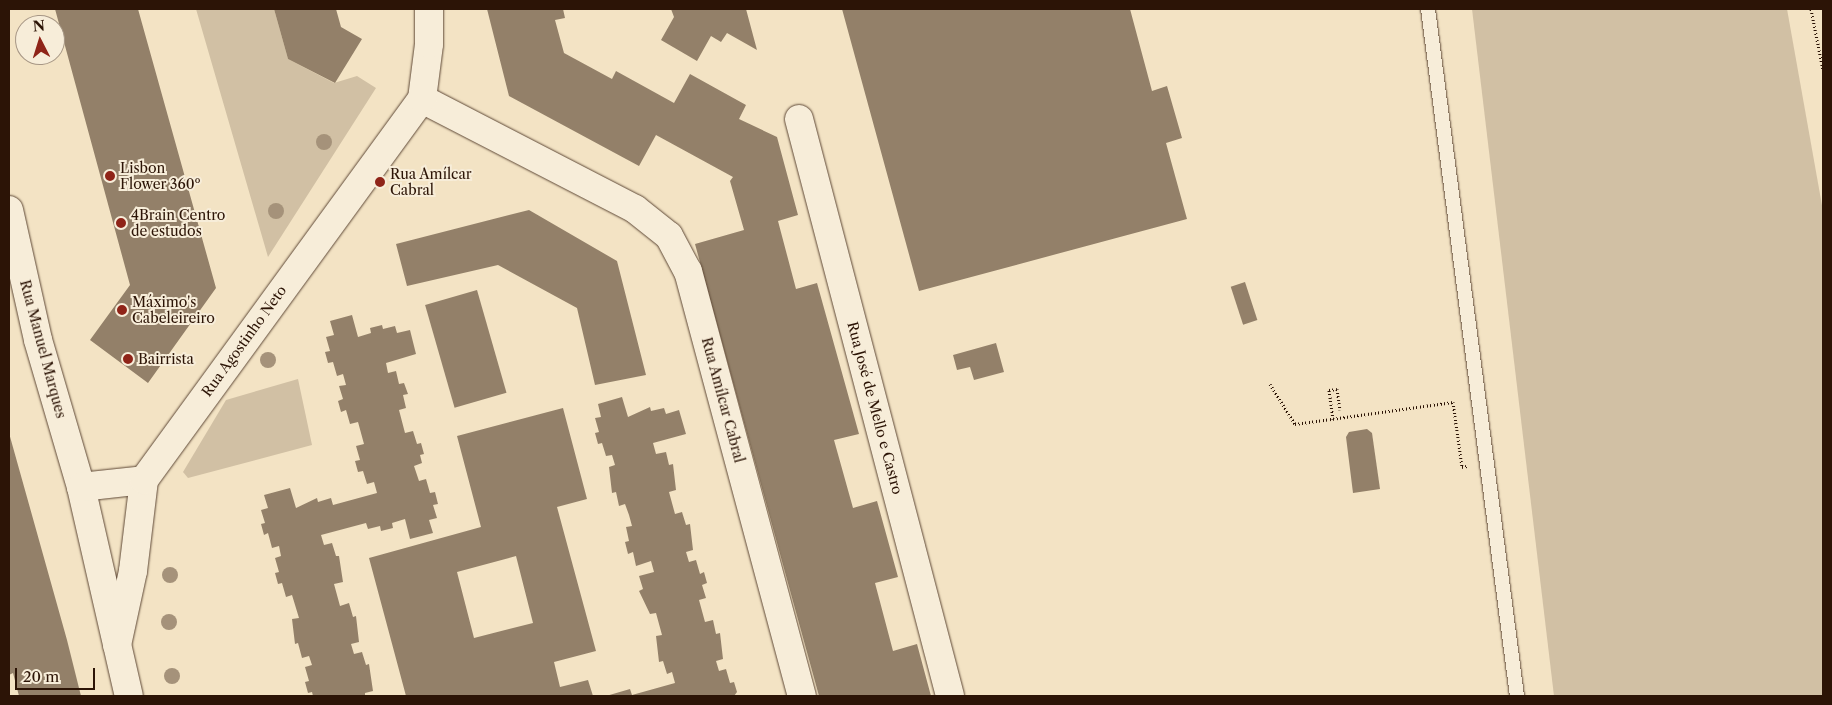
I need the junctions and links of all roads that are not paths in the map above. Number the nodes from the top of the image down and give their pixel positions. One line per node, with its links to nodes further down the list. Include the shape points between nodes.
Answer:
1 (429, 9): 3 (street, Rua Agostinho Neto, via 429,44)
2 (1428, 9): 12 (lane)
3 (422, 99): 6 (street, Rua Agostinho Neto); 10 (street, Rua Amílcar Cabral, via 635,209 669,236 688,271)
4 (799, 119): 11 (street, Rua José de Mello e Castro)
5 (9, 210): 7 (street, Rua Manuel Marques, via 38,340)
6 (144, 480): 7 (street); 8 (street, Rua Agostinho Neto, via 133,571)
7 (81, 487): 8 (street, Rua Manuel Marques)
8 (117, 645): 9 (street, Rua Agostinho Neto)
9 (129, 696)
10 (802, 696)
11 (950, 696)
12 (1516, 696)

